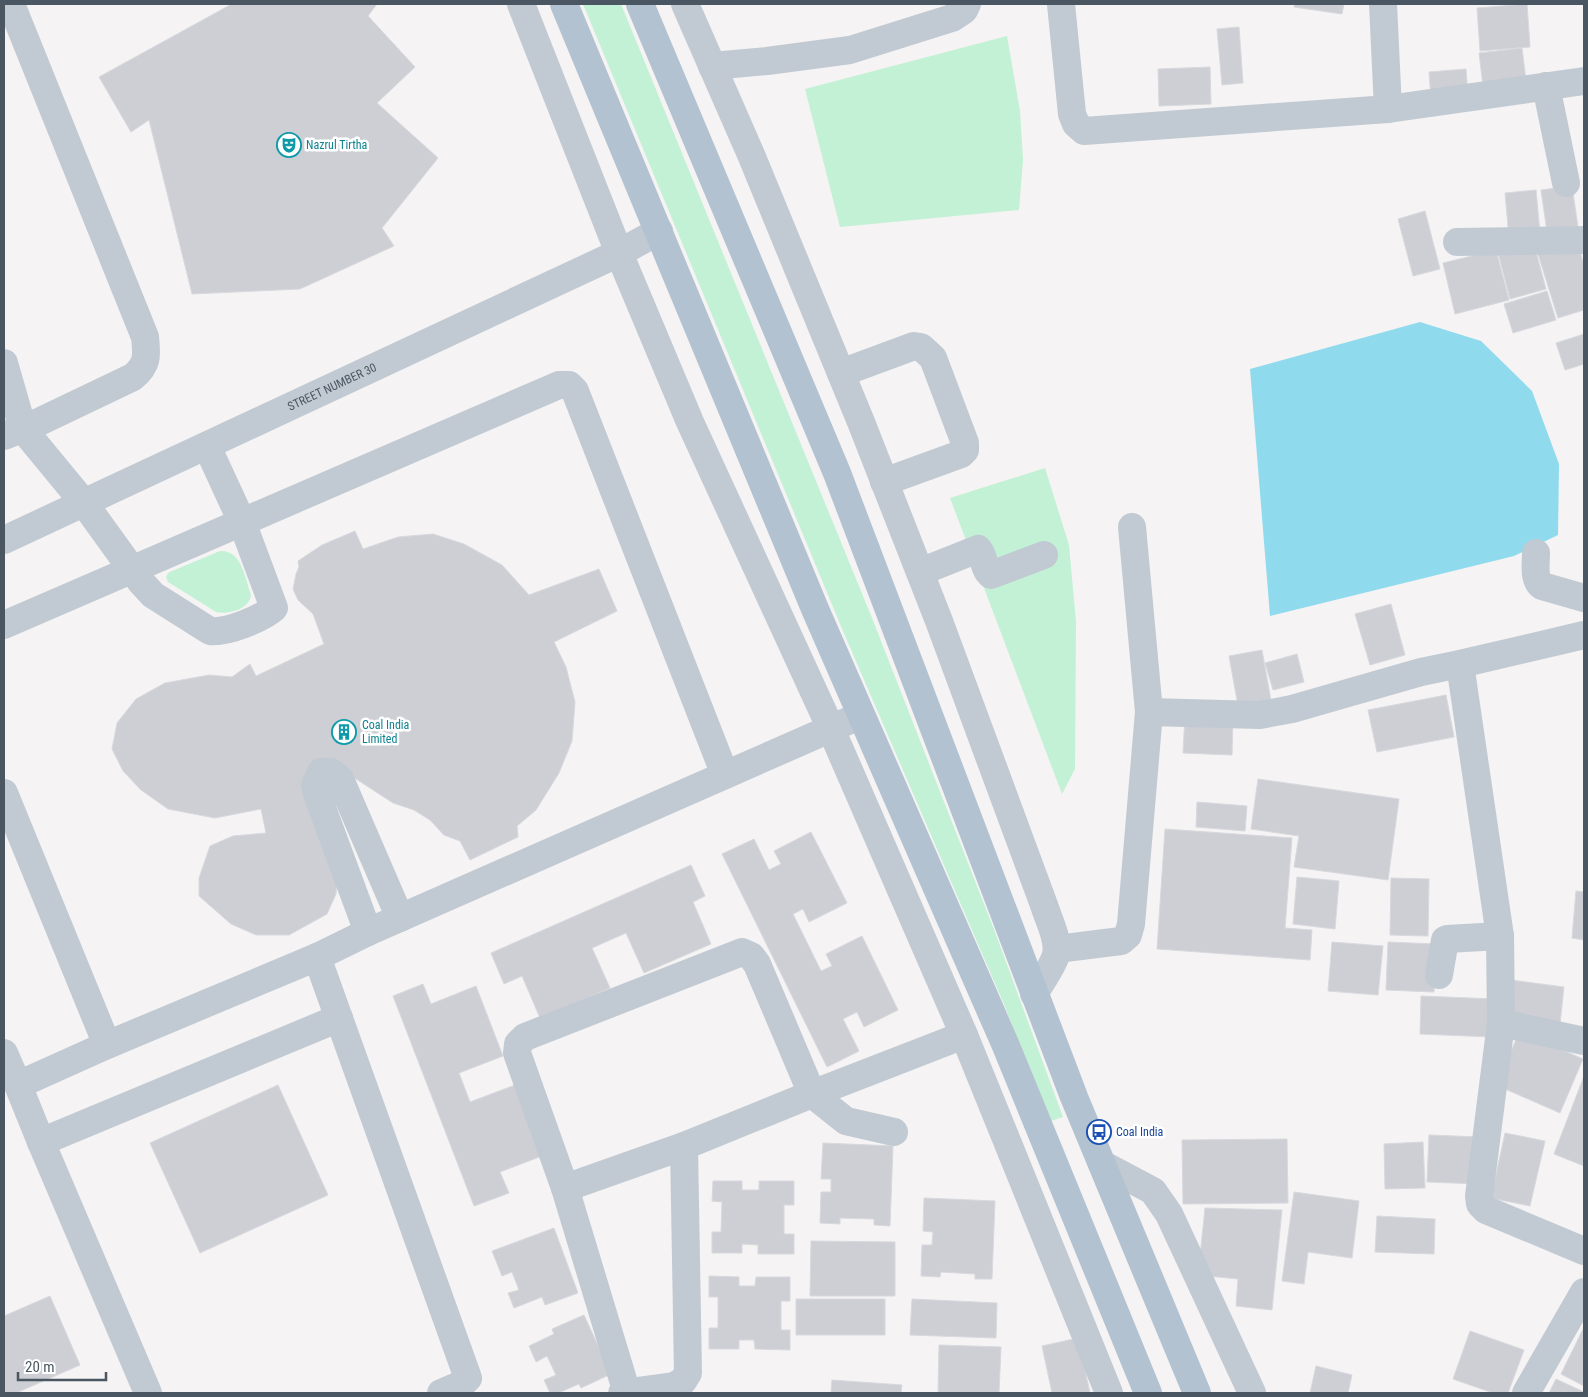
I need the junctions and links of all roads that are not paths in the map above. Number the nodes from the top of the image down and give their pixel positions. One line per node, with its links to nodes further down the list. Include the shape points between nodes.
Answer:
1 (10, 4): 20 (street, via 144,337 147,355 143,368 133,377)
2 (520, 4): 17 (street)
3 (564, 4): 14 (main road)
4 (640, 4): 46 (main road, via 837,473)
5 (685, 4): 9 (street)
6 (967, 4): 9 (street, via 952,18 850,50)
7 (1061, 4): 12 (street, via 1072,114 1084,131)
8 (1383, 4): 12 (street)
9 (712, 66): 19 (street)
10 (1584, 81): 11 (street)
11 (1546, 86): 12 (street); 13 (street)
12 (1388, 109)
13 (1566, 183)
14 (659, 231): 17 (street, STREET NUMBER 30); 36 (main road)
15 (1584, 240): 16 (street)
16 (1457, 242)
17 (619, 253): 21 (street, STREET NUMBER 30); 37 (street, via 690,422)
18 (4, 363): 20 (street)
19 (841, 373): 22 (street); 22 (street, via 914,346 921,347 933,358 966,443 965,450)
20 (13, 432): 23 (street)
21 (207, 446): 23 (street, STREET NUMBER 30); 24 (street)
22 (884, 482): 30 (street)
23 (84, 503): 26 (street, STREET NUMBER 30); 29 (street)
24 (242, 522): 29 (street); 29 (street, via 274,608 266,615 220,632 210,631 153,596); 38 (street, via 559,385 569,385 575,391)
25 (1132, 527): 35 (street)
26 (4, 540)
27 (1536, 553): 31 (street, via 1538,583)
28 (1044, 554): 30 (street, via 991,574 987,572 978,549)
29 (132, 569): 32 (street)
30 (920, 572): 43 (street, via 1044,905)
31 (1584, 598)
32 (4, 625)
33 (1584, 635): 34 (street)
34 (1460, 664): 35 (street, via 1260,715); 42 (street)
35 (1149, 712): 43 (street, via 1128,935 1121,941)
36 (861, 715): 37 (street); 66 (main road, via 1006,1046)
37 (831, 729): 38 (street); 49 (street)
38 (725, 775): 40 (street)
39 (4, 793): 51 (street)
40 (400, 918): 41 (street); 41 (street, via 340,778 332,772 321,772 314,785)
41 (368, 932): 44 (street)
42 (1500, 936): 45 (street, via 1445,940); 48 (street)
43 (1057, 949): 46 (street)
44 (317, 957): 47 (street); 51 (street)
45 (1440, 975)
46 (1034, 994): 58 (main road)
47 (339, 1018): 56 (street); 63 (street, via 468,1378)
48 (1501, 1023): 50 (street); 60 (street, via 1478,1196 1480,1204 1486,1210)
49 (964, 1035): 54 (street); 65 (street)
50 (1584, 1040)
51 (107, 1046): 53 (street)
52 (4, 1053): 53 (street)
53 (18, 1085): 56 (street)
54 (812, 1094): 55 (street, via 846,1121); 57 (street); 59 (street, via 758,964 742,952 732,954 525,1037 518,1044 521,1066)
55 (894, 1132)
56 (41, 1142): 62 (street)
57 (684, 1146): 59 (street); 64 (street, via 688,1373 683,1382 674,1386)
58 (1102, 1164): 67 (main road); 68 (street, via 1154,1191 1169,1214)
59 (566, 1188): 64 (street)
60 (1584, 1251)
61 (1584, 1292): 69 (street)
62 (148, 1393)
63 (441, 1393)
64 (625, 1393)
65 (1109, 1393)
66 (1148, 1393)
67 (1197, 1393)
68 (1252, 1393)
69 (1526, 1393)

